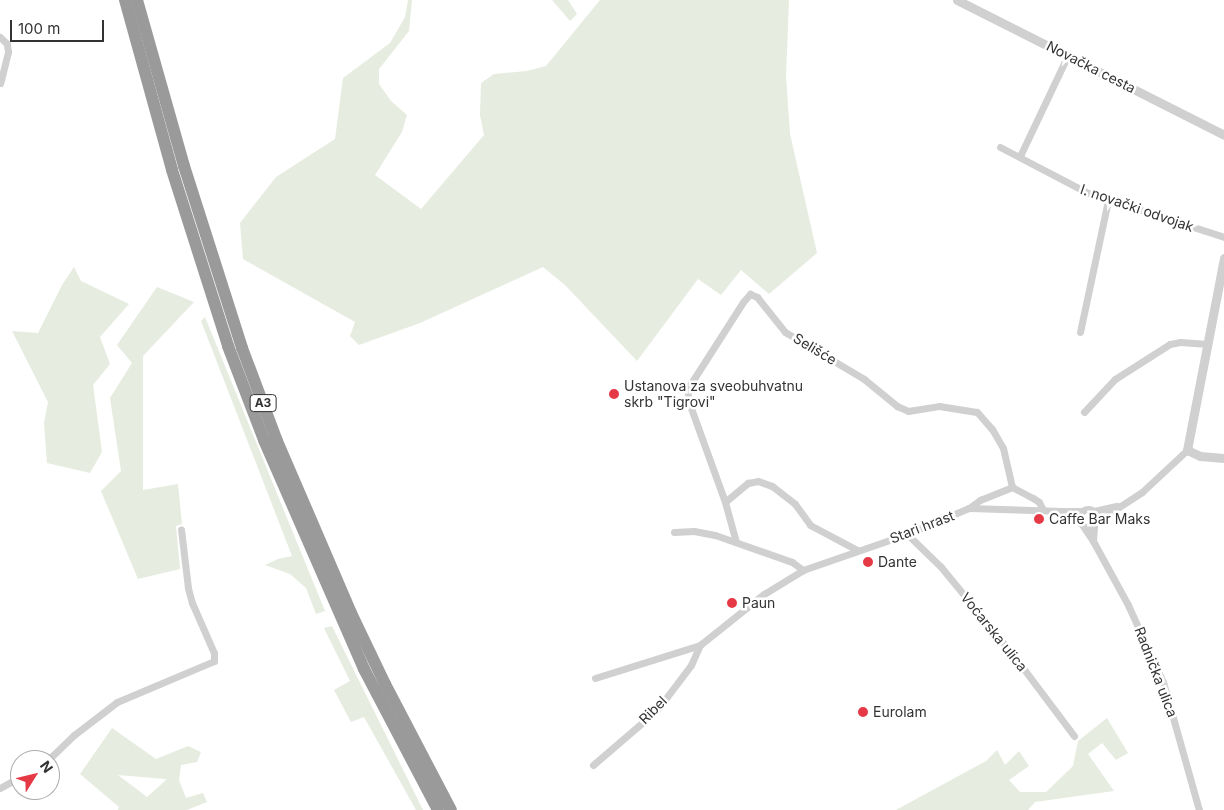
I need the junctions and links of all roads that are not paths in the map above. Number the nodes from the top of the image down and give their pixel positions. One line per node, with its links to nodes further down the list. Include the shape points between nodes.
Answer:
1 (125, 0): 41 (highway, A3, via 175,179 228,346 264,440 364,669)
2 (137, 0): 42 (highway, A3, via 184,166 242,348 277,441 351,612)
3 (958, 0): 5 (street, Novačka cesta)
4 (0, 37): 6 (street, via 7,44 8,52)
5 (1068, 55): 7 (street, Novačka cesta); 9 (street)
6 (0, 83)
7 (1224, 135)
8 (1000, 147): 9 (street, I. novački odvojak)
9 (1020, 156): 10 (street, I. novački odvojak, via 1067,183)
10 (1108, 200): 11 (street, I. novački odvojak); 14 (street)
11 (1224, 237)
12 (1224, 258): 13 (street)
13 (1221, 292): 15 (street)
14 (1080, 332)
15 (1208, 344): 16 (street, via 1170,344 1115,379); 17 (street)
16 (1084, 412)
17 (1187, 450): 18 (street, via 1200,456); 20 (street)
18 (1224, 458)
19 (1012, 488): 21 (street, Selišće, via 1003,448 977,412 938,406 908,411 897,406 864,378 785,332 758,297 750,294 688,388 688,400); 22 (street, via 980,500); 23 (street, via 1039,502)
20 (1128, 501): 26 (street); 28 (street)
21 (725, 502): 33 (street); 34 (street, via 748,483 758,481 772,486 795,504 810,524)
22 (969, 508): 23 (street, Stari hrast); 31 (street, Stari hrast)
23 (1042, 510): 25 (street, Stari hrast)
24 (1082, 510): 25 (street, Stari hrast); 26 (street); 27 (street, via 1078,516)
25 (1062, 511): 27 (street)
26 (1094, 511): 28 (street, via 1097,516)
27 (1081, 524): 28 (street, via 1089,528); 32 (street, Radnička ulica)
28 (1095, 524): 32 (street)
29 (181, 529): 39 (street, via 190,596 214,653 214,661 117,702)
30 (674, 532): 33 (street, via 694,531)
31 (907, 534): 34 (street, Stari hrast); 38 (street, Voćarska ulica, via 941,567)
32 (1093, 541): 43 (street, Radnička ulica, via 1160,674)
33 (736, 542): 35 (street, via 792,562)
34 (857, 550): 35 (street, Stari hrast, via 837,560)
35 (802, 570): 36 (street, Ribel, via 764,594)
36 (700, 645): 37 (street, Ribel); 40 (street, Ribel, via 691,665 657,710)
37 (595, 678)
38 (1074, 736)
39 (58, 750)
40 (593, 765)
41 (438, 810)
42 (451, 810)
43 (1199, 810)

